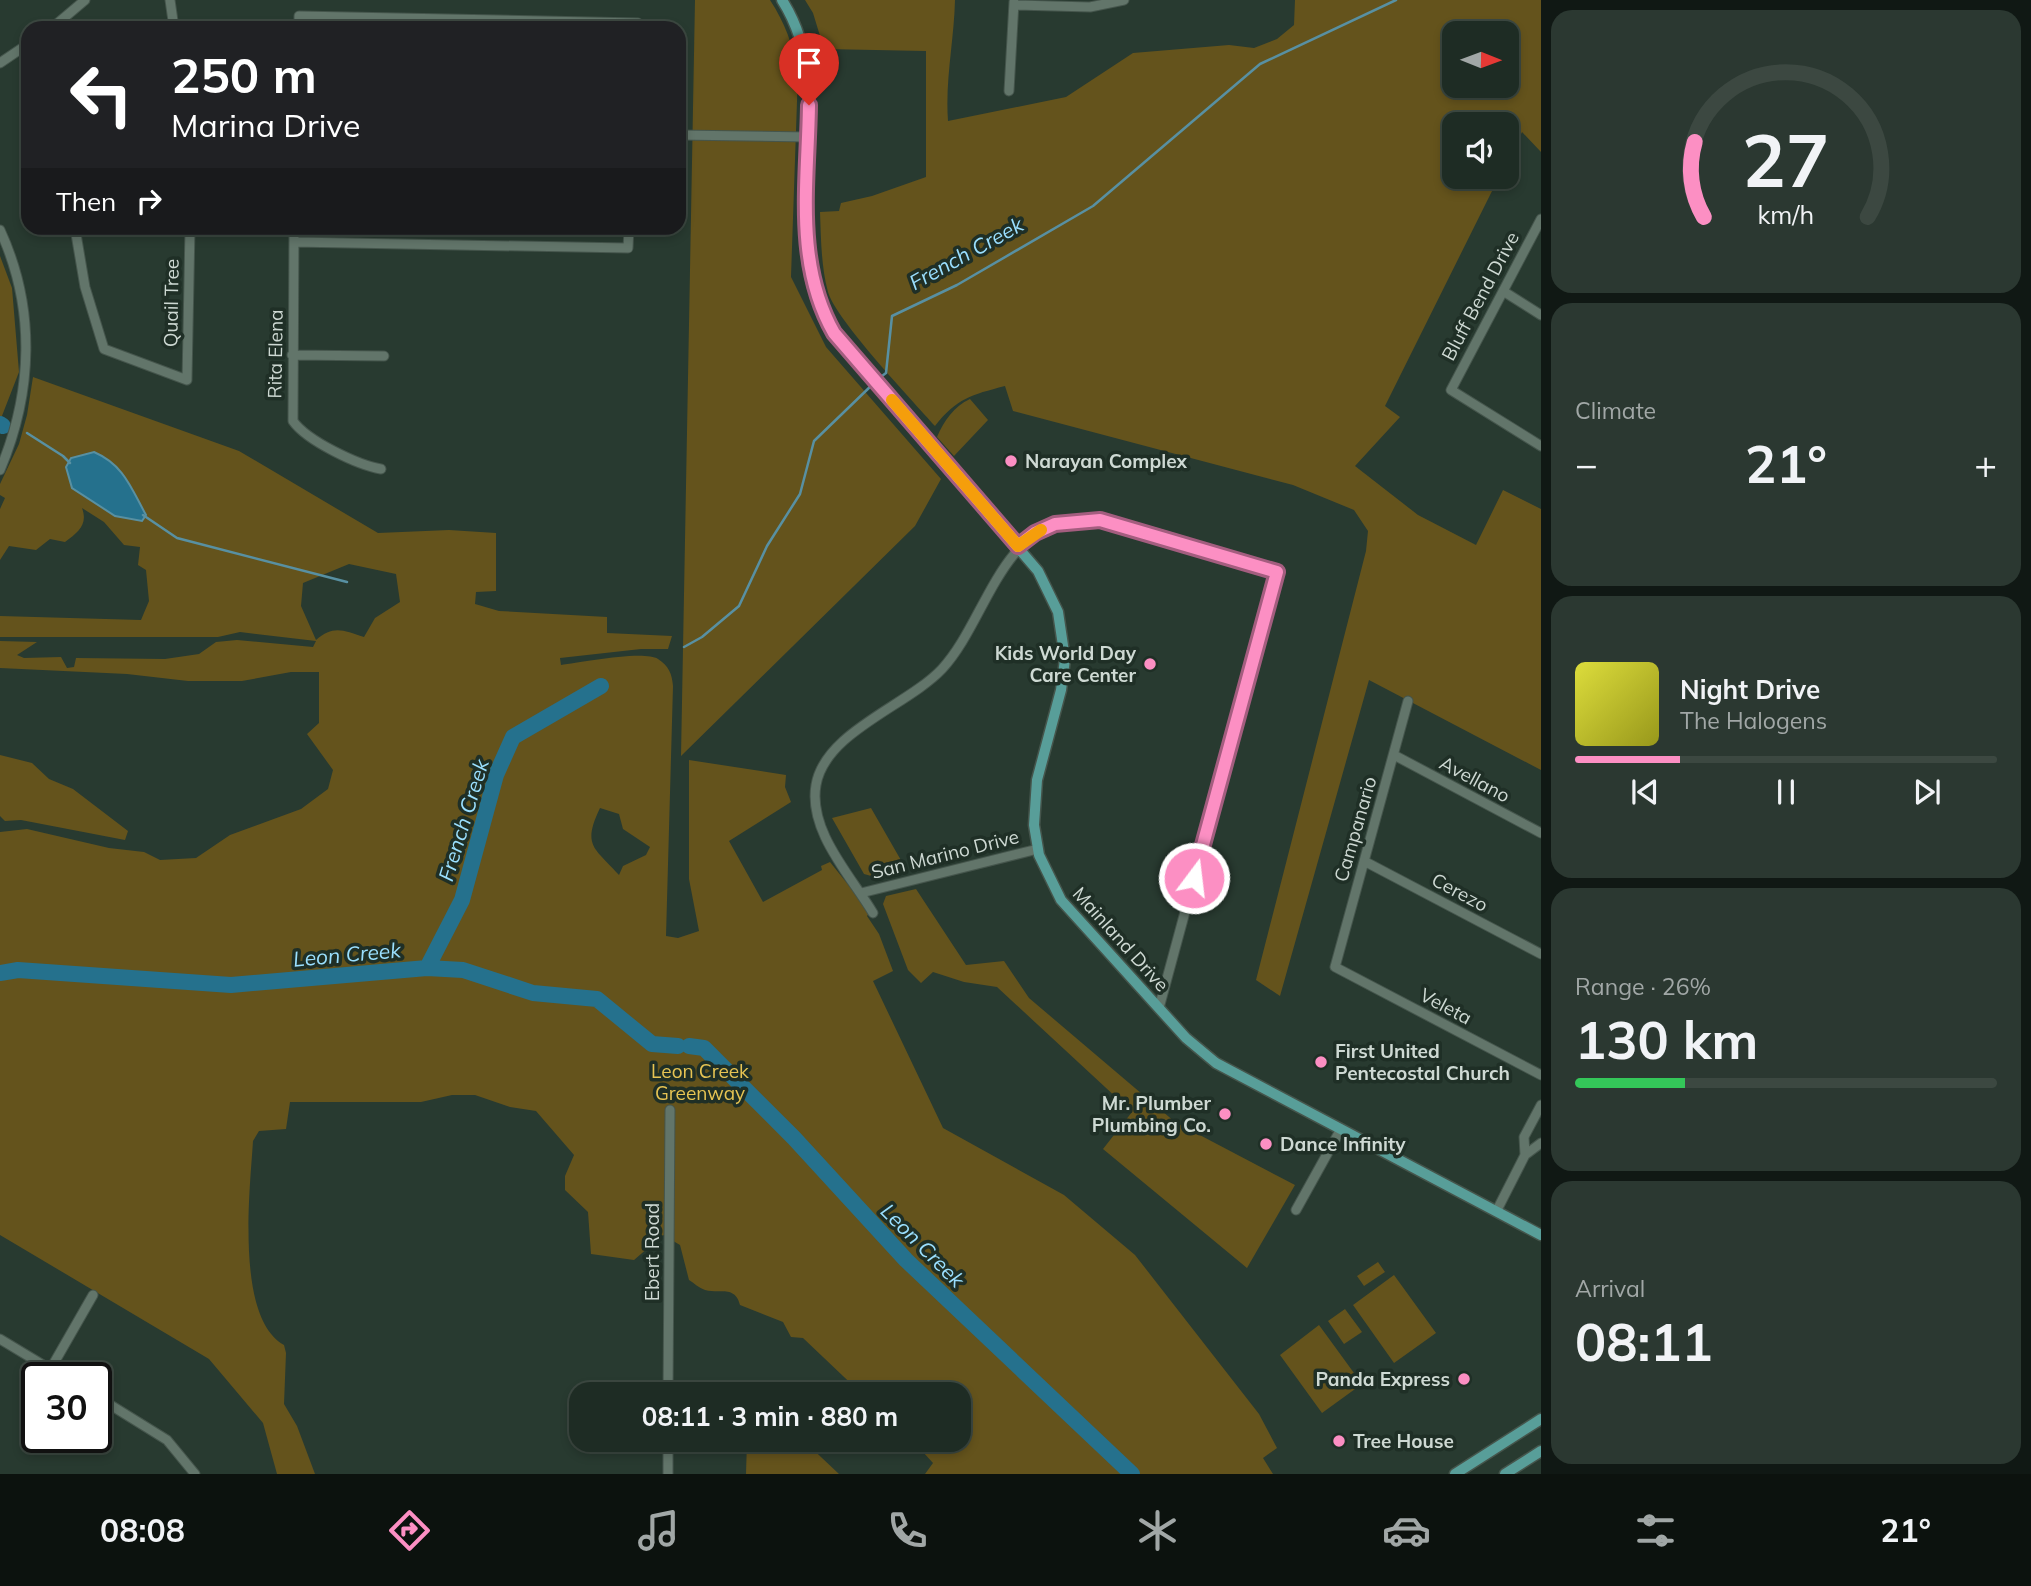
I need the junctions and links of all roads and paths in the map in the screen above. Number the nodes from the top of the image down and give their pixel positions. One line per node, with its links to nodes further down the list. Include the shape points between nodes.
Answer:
1 (85, 0): 6 (street)
2 (170, 0): 7 (street)
3 (782, 0): 14 (main road, Mainland Drive, via 799,31 807,63)
4 (1124, 0): 5 (street, via 1090,7)
5 (1014, 3): 12 (street)
6 (61, 21)
7 (173, 21)
8 (299, 21): 9 (street, via 299,16)
9 (487, 21)
10 (21, 49): 11 (street)
11 (0, 63)
12 (1009, 91)
13 (686, 135): 14 (street)
14 (808, 137): 29 (main road, Mainland Drive, via 807,242 810,274 822,311 851,352)
15 (1541, 219): 22 (street, Bluff Bend Drive)
16 (0, 230): 28 (street, via 23,302 27,360 19,419)
17 (76, 235): 18 (street, Quail Tree, via 85,286 104,349 187,380)
18 (191, 235)
19 (294, 235): 21 (street, Rita Elena)
20 (629, 235): 21 (street, via 628,248)
21 (294, 242): 24 (street, Rita Elena)
22 (1503, 291): 23 (street); 26 (street, Bluff Bend Drive, via 1451,390)
23 (1541, 315)
24 (292, 355): 25 (street); 27 (street, Rita Elena, via 295,425 361,465)
25 (384, 356)
26 (1541, 446)
27 (381, 469)
28 (0, 470)
29 (1018, 546): 33 (main road, Mainland Drive, via 1053,597 1064,643 1062,686 1035,795); 35 (street, via 962,643 941,670 841,743 821,768 815,799 820,824); 39 (street, via 1055,524 1100,520 1277,572)
30 (1408, 701): 31 (street, Campanario)
31 (1394, 755): 32 (street, Avellano); 34 (street, Campanario)
32 (1541, 833)
33 (1038, 849): 35 (street, San Marino Drive); 39 (main road, Mainland Drive, via 1061,900)
34 (1364, 861): 37 (street, Cerezo); 38 (street, Campanario)
35 (861, 893): 36 (street)
36 (873, 913)
37 (1541, 954)
38 (1335, 967): 40 (street, Veleta)
39 (1159, 1008): 43 (main road, Mainland Drive, via 1216,1063)
40 (1541, 1075)
41 (670, 1110): 53 (street, Ebert Road)
42 (1540, 1110): 45 (street, via 1524,1137)
43 (1340, 1129): 46 (street); 47 (main road, Mainland Drive)
44 (1541, 1143): 45 (street)
45 (1525, 1155): 47 (street)
46 (1296, 1210)
47 (1497, 1210): 48 (main road, Mainland Drive)
48 (1541, 1236)
49 (93, 1295): 52 (street)
50 (0, 1339): 51 (street)
51 (37, 1362)
52 (55, 1362)
53 (668, 1382)
54 (112, 1406): 58 (street, via 167,1440)
55 (1541, 1419): 60 (main road)
56 (1541, 1451): 61 (main road)
57 (668, 1452): 59 (street)
58 (195, 1474)
59 (668, 1474)
60 (1455, 1474)
61 (1505, 1474)

